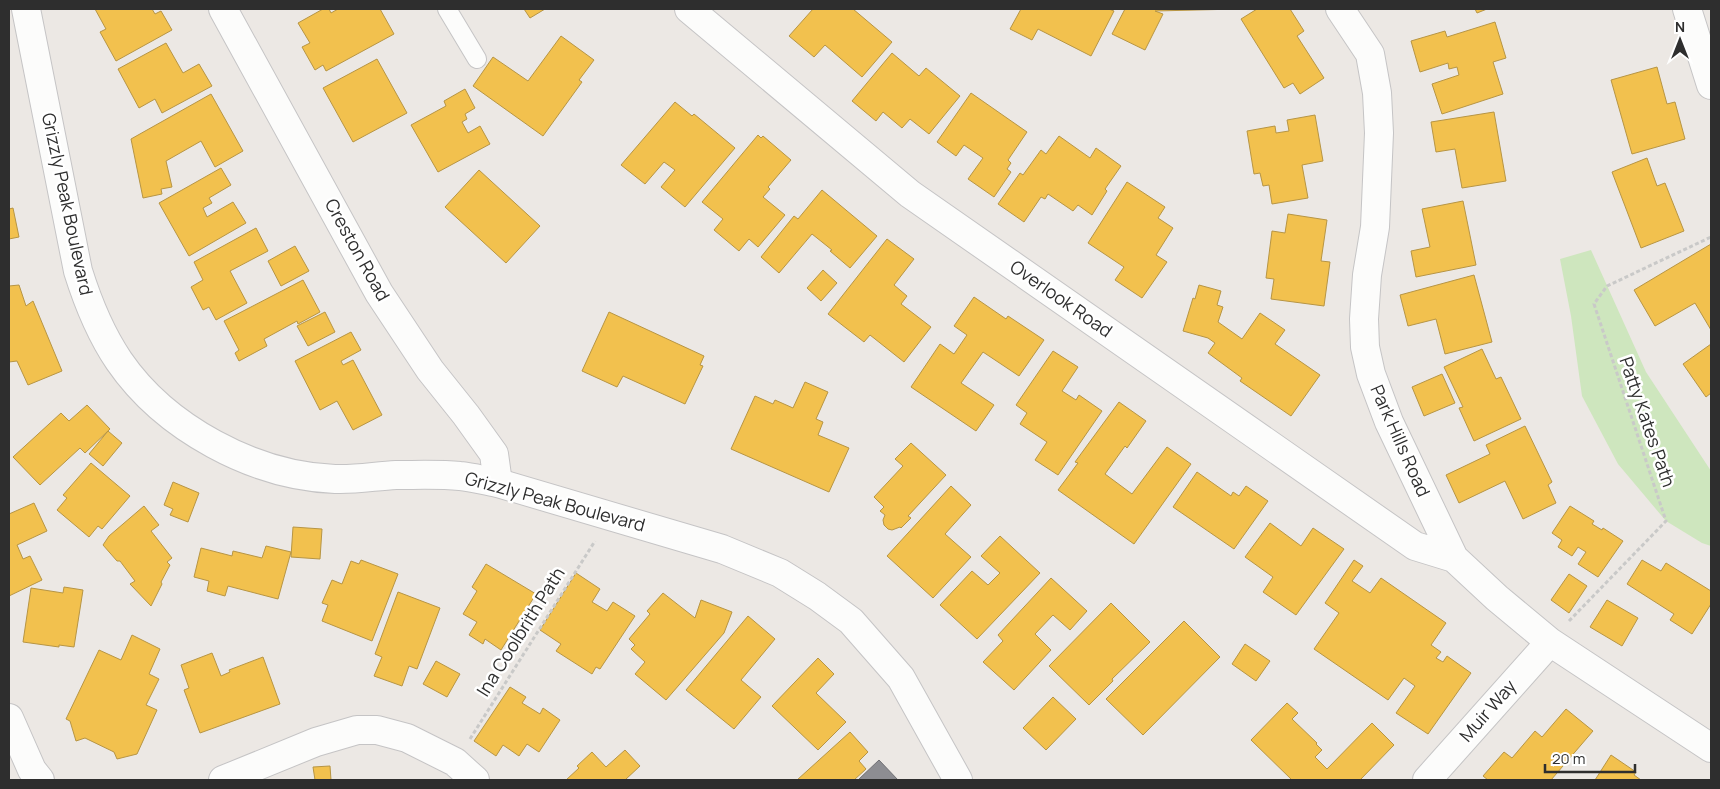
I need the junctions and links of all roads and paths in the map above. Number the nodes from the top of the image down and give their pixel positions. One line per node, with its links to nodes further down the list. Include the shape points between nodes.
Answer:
1 (26, 9): 10 (street, Grizzly Peak Boulevard, via 78,271 90,307 107,341 137,382 184,427 234,455 297,476 336,479 396,475 460,476)
2 (223, 9): 10 (street, Creston Road, via 379,293 430,370 494,454)
3 (447, 9): 7 (lane)
4 (689, 9): 12 (street, Overlook Road, via 910,194 1415,546)
5 (1340, 9): 12 (street, Park Hills Road, via 1370,54 1377,94 1379,133 1375,228 1367,275 1365,347 1371,374 1389,422)
6 (1687, 9): 8 (street)
7 (478, 59)
8 (1711, 85)
9 (1711, 236): 13 (path, Patty Kates Path, via 1607,286 1594,304 1666,520)
10 (498, 483): 11 (street, Grizzly Peak Boulevard)
11 (611, 516): 16 (path, Ina Coolbrith Path); 19 (street, Grizzly Peak Boulevard, via 722,549 780,573 851,621 901,678)
12 (1454, 558): 13 (street, Park Hills Road)
13 (1550, 642): 15 (street, Park Hills Road); 20 (street, Muir Way)
14 (9, 718): 17 (street, via 32,770)
15 (1711, 748)
16 (465, 771): 18 (street, via 407,738 377,730 357,730 316,742)
17 (40, 780)
18 (223, 780)
19 (958, 780)
20 (1427, 780)

